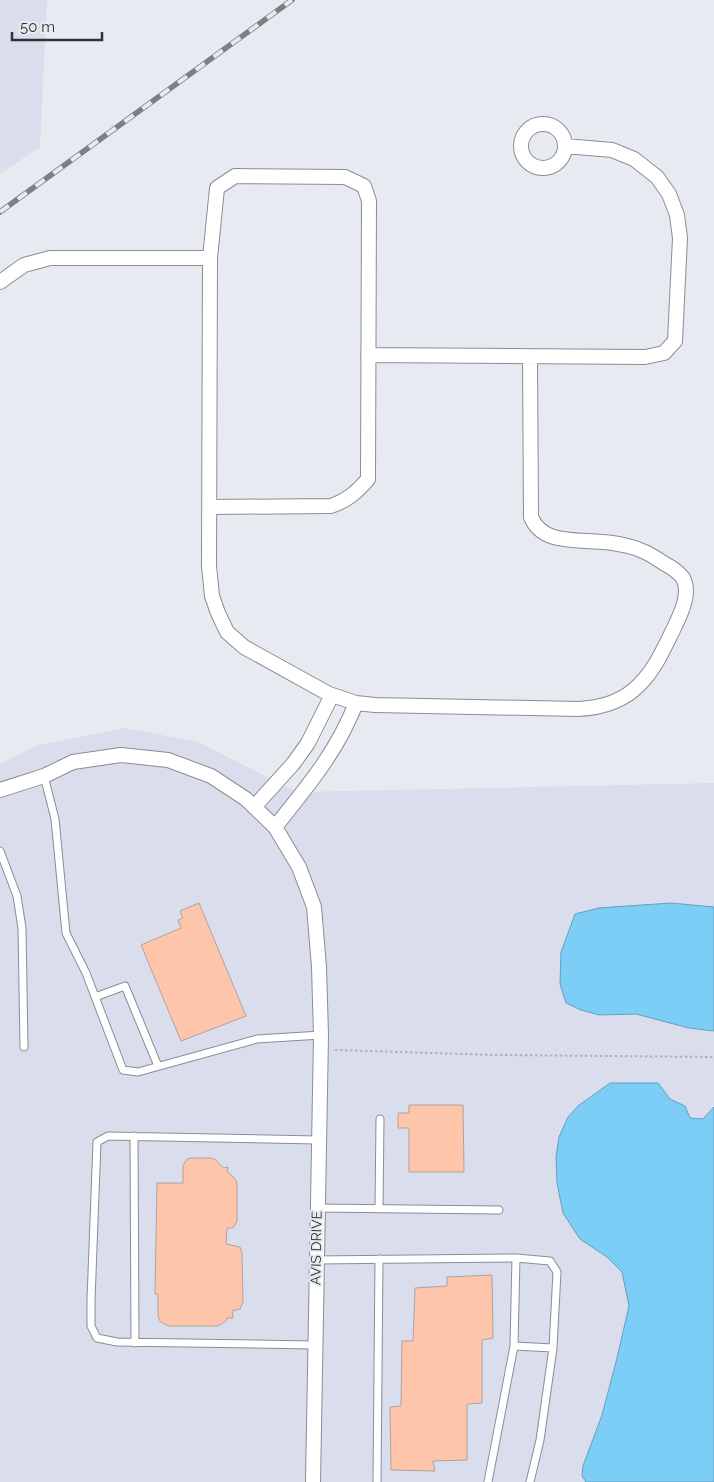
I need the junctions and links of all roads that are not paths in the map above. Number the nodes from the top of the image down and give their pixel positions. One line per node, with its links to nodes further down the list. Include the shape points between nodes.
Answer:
1 (565, 146): 5 (street, via 612,150 634,159 657,178 669,194 677,215 680,238 675,341 664,353 644,357)
2 (210, 258): 3 (street, via 50,258 24,265); 4 (street, via 217,188 235,176 345,177 364,186 369,202); 6 (street)
3 (0, 282)
4 (368, 355): 5 (street); 6 (street, via 368,479 359,490 346,501 332,506)
5 (530, 356): 8 (street, via 531,518 534,525 560,540 630,546 673,568 683,579 684,607 664,647 640,684 626,696 592,708)
6 (210, 507): 7 (street, via 212,596 227,632 244,647)
7 (332, 695): 8 (street); 11 (street, via 308,743)
8 (356, 703): 12 (street, via 331,755)
9 (44, 776): 10 (street, AVIS DRIVE); 11 (street, AVIS DRIVE, via 73,762 121,755 168,760 211,776); 14 (lane, via 55,819 66,933)
10 (0, 790)
11 (254, 806): 12 (street, AVIS DRIVE)
12 (275, 827): 15 (street, AVIS DRIVE, via 299,867 314,907)
13 (0, 851): 16 (lane, via 16,896 22,928)
14 (95, 997): 17 (lane, via 123,1070 138,1072); 17 (lane, via 125,986)
15 (321, 1035): 17 (lane, via 257,1039); 20 (street, AVIS DRIVE)
16 (24, 1047)
17 (158, 1066)
18 (380, 1119): 22 (lane)
19 (134, 1136): 20 (lane); 27 (lane); 27 (lane, via 108,1136 97,1142 91,1326 97,1338)
20 (318, 1140): 21 (street, AVIS DRIVE)
21 (317, 1208): 22 (lane); 25 (street, AVIS DRIVE)
22 (380, 1209): 23 (lane)
23 (499, 1210)
24 (516, 1258): 26 (lane); 29 (lane); 30 (lane, via 550,1261 557,1272)
25 (316, 1260): 26 (lane); 28 (street, AVIS DRIVE)
26 (379, 1260): 32 (lane)
27 (134, 1343): 28 (lane)
28 (314, 1345): 31 (street, AVIS DRIVE)
29 (514, 1346): 30 (lane); 33 (lane)
30 (553, 1348): 34 (lane, via 540,1440)
31 (313, 1482)
32 (377, 1482)
33 (488, 1482)
34 (530, 1482)

